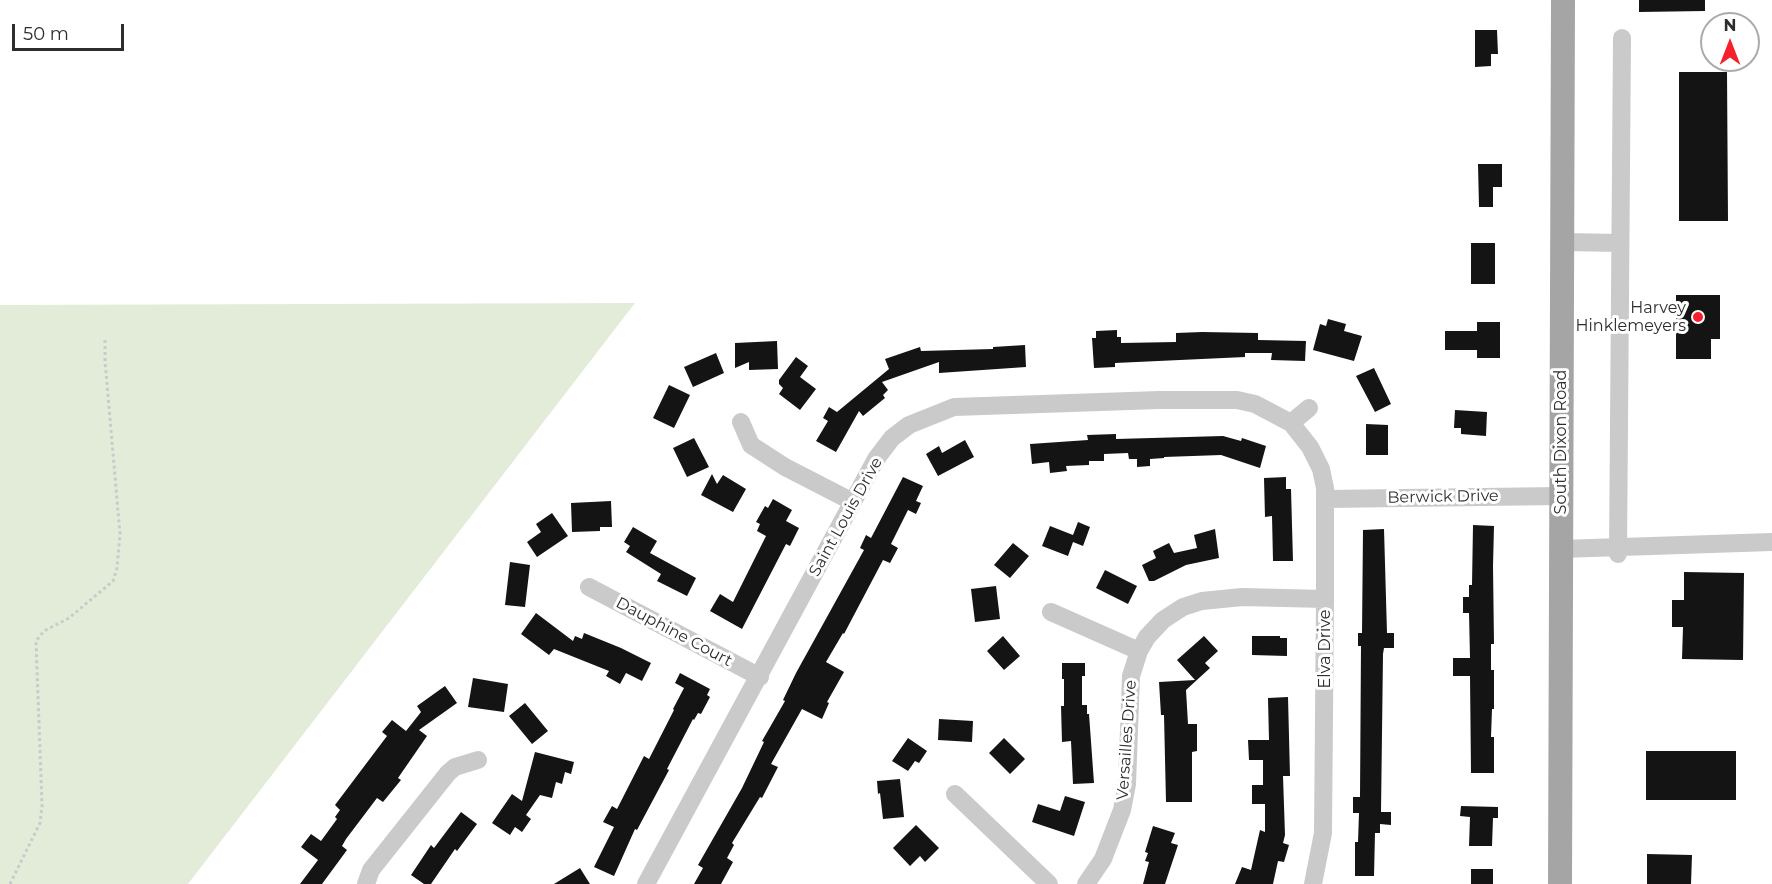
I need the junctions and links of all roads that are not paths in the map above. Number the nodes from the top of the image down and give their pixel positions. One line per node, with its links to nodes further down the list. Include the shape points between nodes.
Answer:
1 (1563, 0): 3 (main road, South Dixon Road)
2 (1622, 38): 4 (street)
3 (1562, 242): 4 (street); 8 (main road, South Dixon Road)
4 (1620, 243): 13 (street)
5 (1309, 408): 7 (street)
6 (741, 422): 10 (street, via 751,445)
7 (1291, 423): 9 (street, Elva Drive, via 1321,469); 10 (street, Saint Louis Drive, via 1255,404 1237,400 954,407 909,425 892,438)
8 (1561, 496): 9 (street, Berwick Drive); 12 (main road, South Dixon Road)
9 (1325, 499): 15 (street, Elva Drive)
10 (853, 502): 18 (street, Saint Louis Drive)
11 (1772, 542): 13 (street)
12 (1561, 549): 13 (street); 26 (main road, South Dixon Road)
13 (1618, 550)
14 (589, 587): 18 (street, Dauphine Court)
15 (1325, 599): 17 (street, Versailles Drive, via 1202,600 1163,620); 25 (street, Elva Drive, via 1323,833)
16 (1051, 612): 17 (street)
17 (1139, 651): 24 (street, Versailles Drive, via 1131,676 1127,784 1122,810 1103,859)
18 (760, 677): 22 (street, Saint Louis Drive)
19 (478, 760): 21 (street, via 448,773 371,870)
20 (955, 794): 23 (street)
21 (366, 884)
22 (646, 884)
23 (1049, 884)
24 (1086, 884)
25 (1313, 884)
26 (1560, 884)

